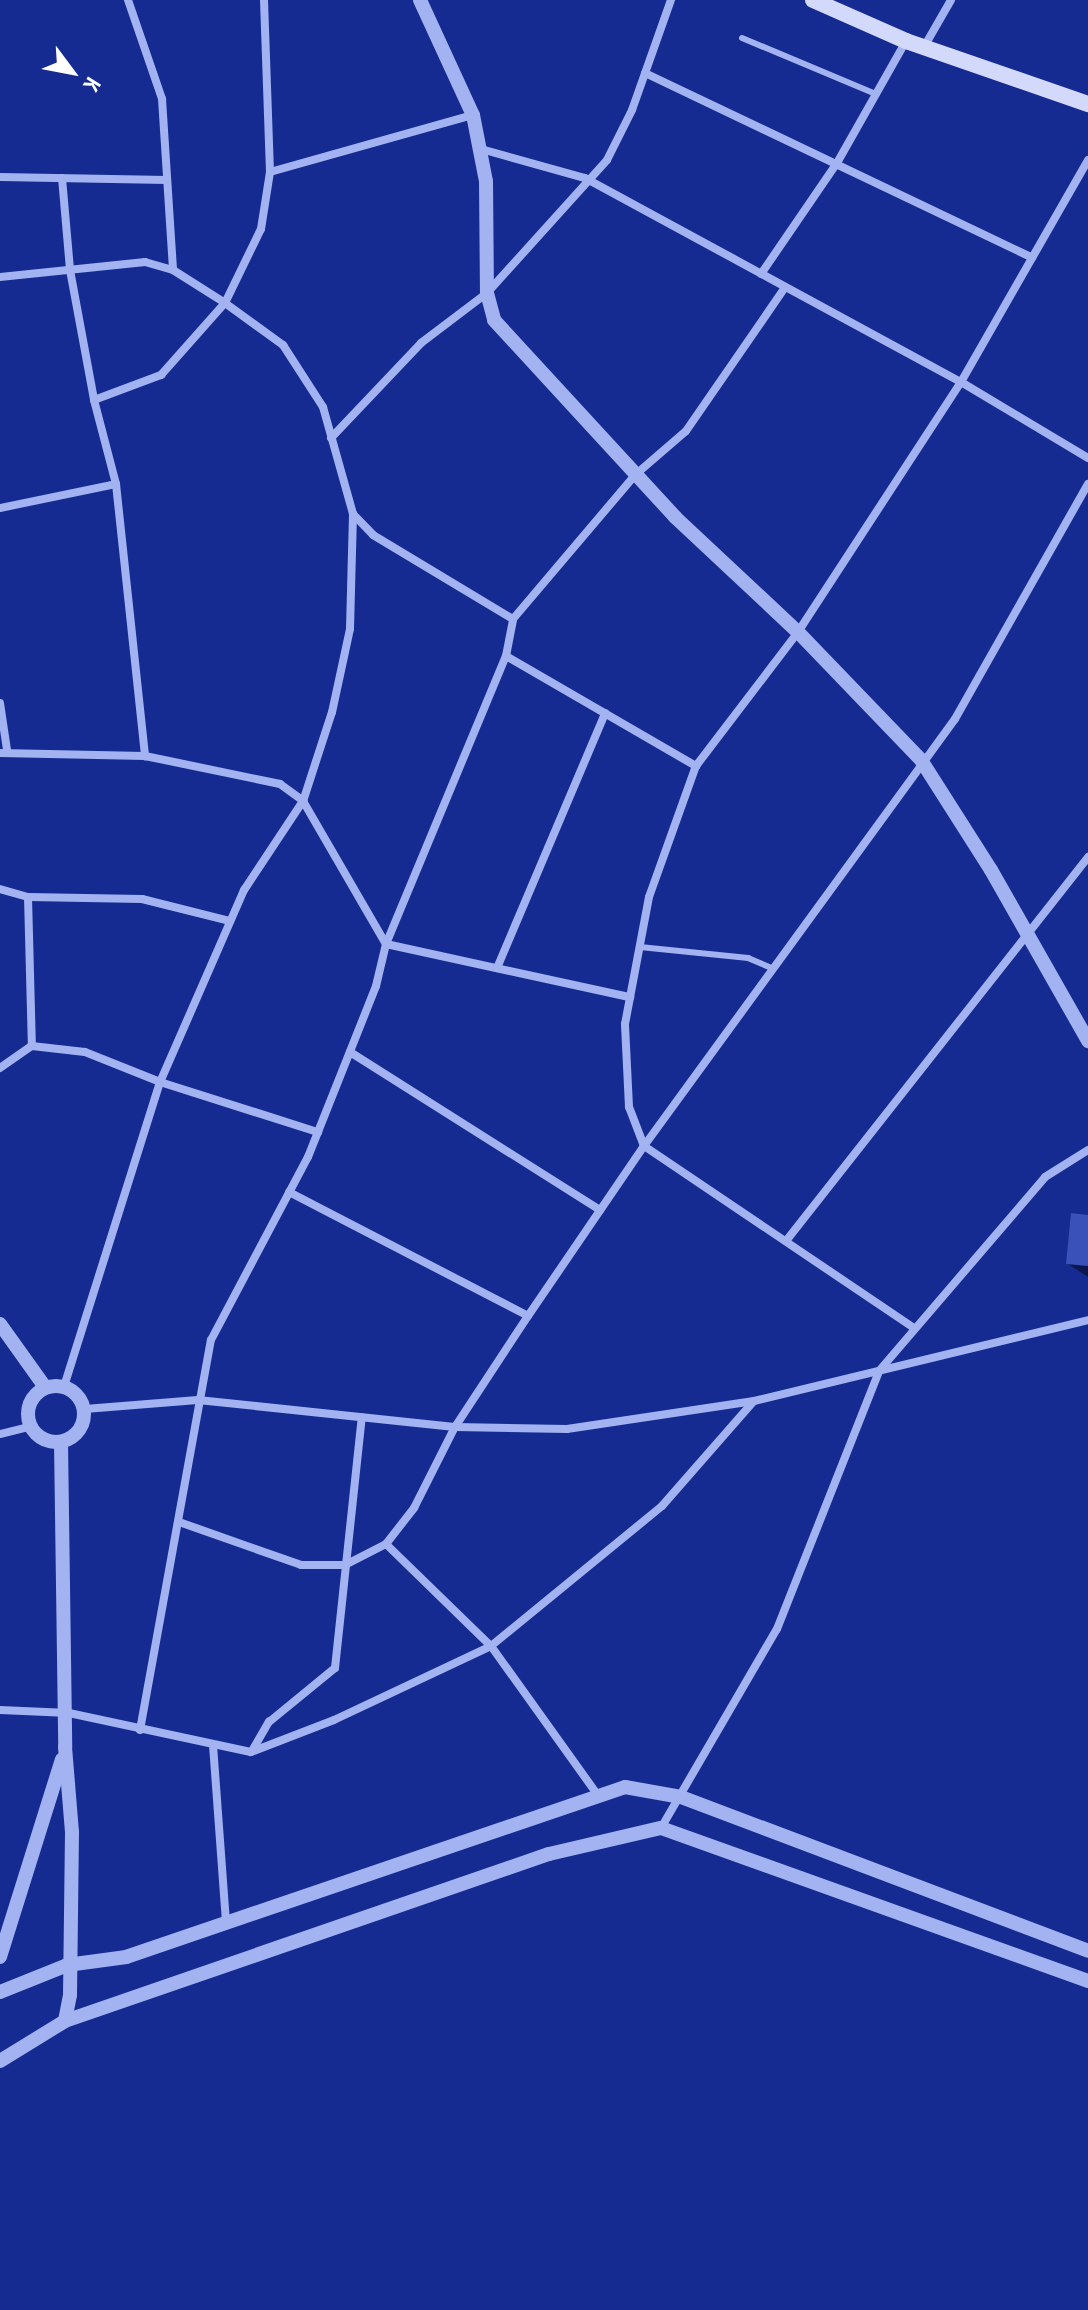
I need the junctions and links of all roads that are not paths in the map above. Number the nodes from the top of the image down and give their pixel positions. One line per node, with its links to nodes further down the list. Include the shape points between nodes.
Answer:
1 (128, 0): 21 (street, via 162,99)
2 (264, 0): 17 (street)
3 (420, 0): 13 (street)
4 (671, 0): 10 (street)
5 (813, 0): 8 (main road)
6 (951, 0): 9 (street)
7 (742, 38): 11 (lane)
8 (906, 41): 9 (main road); 11 (street)
9 (924, 47): 12 (main road)
10 (645, 73): 16 (street); 20 (street, via 607,160)
11 (876, 94): 16 (street)
12 (1088, 104)
13 (473, 115): 14 (street); 17 (street)
14 (481, 149): 20 (street); 28 (street)
15 (1088, 160): 22 (street)
16 (837, 163): 22 (street); 25 (street)
17 (270, 172): 29 (street, via 261,229)
18 (0, 177): 19 (street)
19 (62, 178): 21 (street); 23 (street)
20 (585, 178): 25 (street); 28 (street)
21 (167, 180): 24 (street)
22 (1032, 258): 30 (street)
23 (70, 270): 24 (street, via 145,262); 26 (street); 31 (street)
24 (173, 270): 29 (street)
25 (761, 274): 27 (street)
26 (0, 277)
27 (784, 289): 30 (street); 34 (street, via 686,431)
28 (487, 293): 32 (street, via 421,343); 34 (street, via 494,320)
29 (225, 303): 31 (street, via 161,375); 32 (street, via 283,345 323,407)
30 (961, 382): 33 (street); 40 (street)
31 (94, 400): 35 (street)
32 (331, 438): 38 (street)
33 (1088, 458)
34 (635, 475): 39 (street); 40 (street)
35 (116, 484): 37 (street); 45 (street)
36 (1088, 484): 46 (street, via 955,719)
37 (0, 508)
38 (353, 514): 39 (street, via 373,535); 48 (street, via 350,629 332,712)
39 (513, 619): 41 (street)
40 (798, 632): 46 (street); 47 (street)
41 (506, 656): 43 (street); 54 (street)
42 (0, 703): 44 (street)
43 (605, 713): 47 (street); 57 (street)
44 (4, 752): 45 (street)
45 (145, 756): 48 (street, via 280,784)
46 (921, 760): 53 (street); 56 (street)
47 (696, 766): 55 (street, via 649,897)
48 (303, 801): 52 (street, via 244,890); 54 (street)
49 (1088, 857): 53 (street)
50 (0, 889): 51 (street)
51 (28, 897): 52 (street, via 142,899); 60 (street)
52 (230, 921): 63 (street)
53 (1026, 932): 59 (street); 69 (street)
54 (386, 944): 57 (street); 61 (street)
55 (640, 947): 56 (lane, via 748,958); 58 (street)
56 (769, 967): 65 (street)
57 (497, 968): 58 (street)
58 (630, 997): 65 (street, via 625,1024 629,1107)
59 (1088, 1041)
60 (32, 1046): 62 (street); 63 (street, via 85,1052)
61 (350, 1052): 64 (street); 68 (street)
62 (0, 1068)
63 (160, 1082): 64 (street); 75 (street)
64 (318, 1132): 67 (street)
65 (644, 1146): 68 (street); 69 (street)
66 (1088, 1150): 73 (street, via 1045,1177)
67 (289, 1192): 70 (street); 77 (street, via 211,1340)
68 (600, 1210): 70 (street)
69 (786, 1241): 73 (street)
70 (528, 1316): 82 (street)
71 (1088, 1320): 74 (street)
72 (0, 1324): 76 (street)
73 (914, 1328): 74 (street)
74 (879, 1371): 78 (street); 96 (street, via 777,1629)
75 (64, 1386): 76 (street); 79 (street, via 78,1395)
76 (45, 1387): 81 (street, via 28,1408)
77 (198, 1400): 79 (street); 80 (street); 85 (street)
78 (754, 1401): 82 (street, via 567,1429); 88 (street, via 662,1506)
79 (85, 1409): 84 (street, via 77,1433)
80 (362, 1417): 82 (street); 87 (street)
81 (31, 1426): 83 (street); 84 (street, via 43,1439)
82 (455, 1427): 86 (street, via 414,1508)
83 (0, 1434)
84 (61, 1442): 90 (street)
85 (179, 1522): 87 (street, via 301,1565); 91 (street)
86 (386, 1544): 87 (street); 88 (street)
87 (345, 1565): 94 (street, via 335,1668 269,1722)
88 (491, 1646): 94 (street, via 334,1720); 95 (street)
89 (0, 1710): 90 (street)
90 (69, 1713): 91 (street); 93 (street)
91 (140, 1730): 92 (street)
92 (213, 1745): 94 (street); 98 (street)
93 (65, 1747): 100 (street); 101 (street, via 72,1832)
94 (251, 1752)
95 (599, 1797): 96 (street, via 625,1787); 98 (street)
96 (681, 1797): 97 (street); 99 (street)
97 (661, 1828): 102 (street); 104 (street, via 549,1854)
98 (226, 1924): 101 (street, via 126,1957)
99 (1088, 1951)
100 (0, 1957)
101 (67, 1965): 103 (street); 104 (street, via 70,1995)
102 (1088, 1981)
103 (0, 1992)
104 (65, 2021): 105 (street)
105 (0, 2061)

